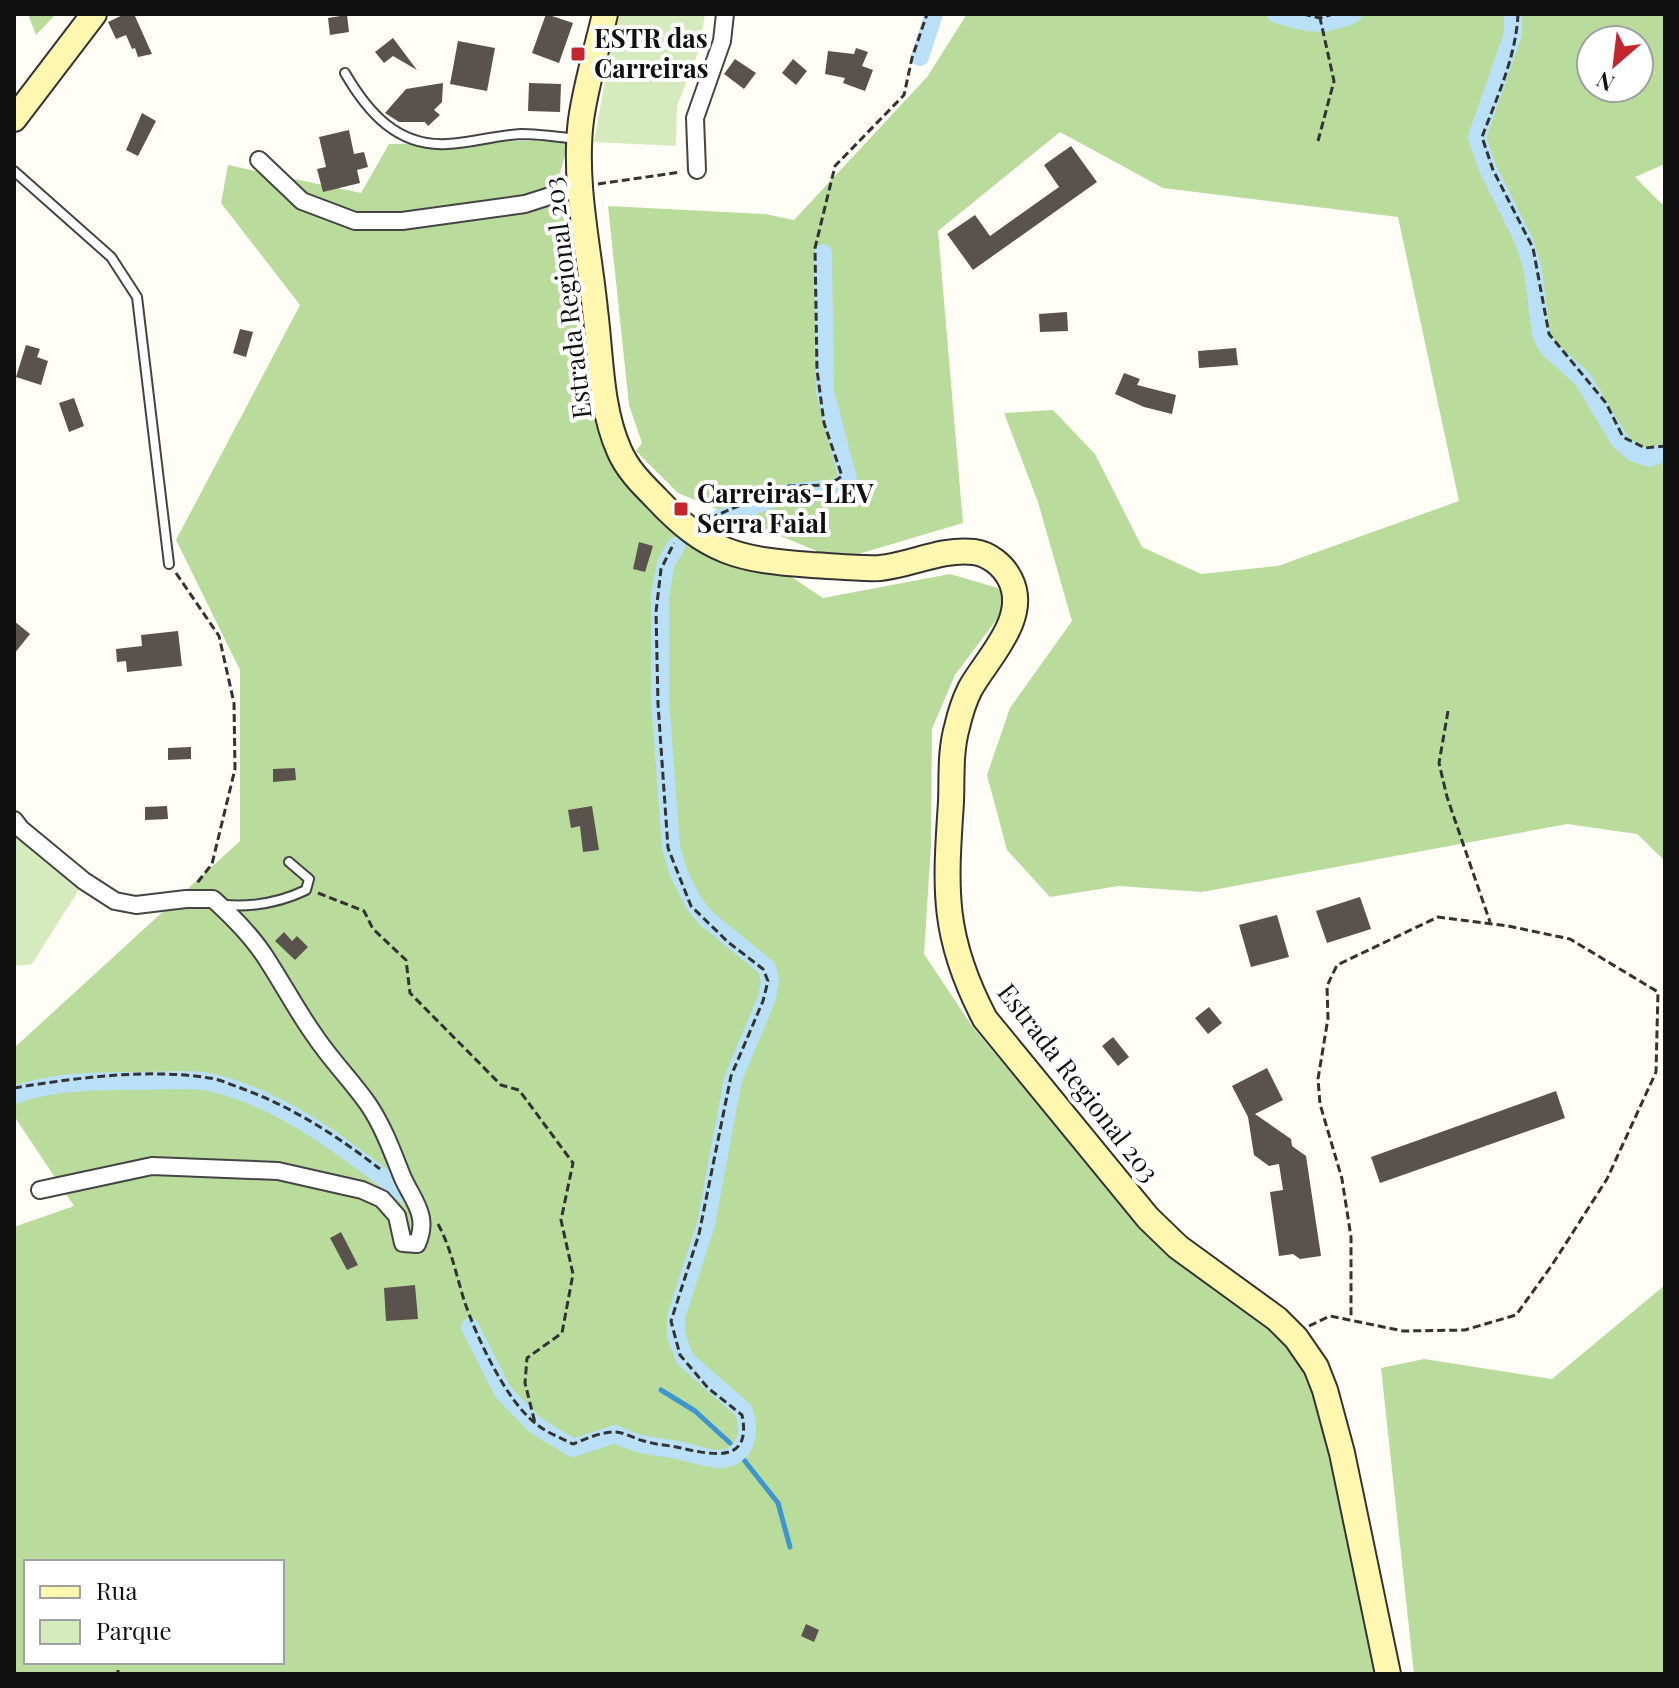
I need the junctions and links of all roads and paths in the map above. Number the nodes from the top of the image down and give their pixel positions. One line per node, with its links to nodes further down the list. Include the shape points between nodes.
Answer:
1 (94, 14): 10 (main road)
2 (605, 14): 11 (main road, Estrada Regional 203)
3 (725, 14): 14 (street, via 722,41 695,118)
4 (927, 14): 18 (path, via 904,95 835,166 815,248 817,370 824,423 842,476 829,485 786,486)
5 (1303, 14): 8 (path)
6 (1333, 14): 8 (path)
7 (1518, 14): 17 (path, via 1510,63 1482,137 1493,170 1533,248 1549,334 1606,403 1623,437 1645,448)
8 (1320, 18): 12 (path, via 1334,81)
9 (345, 73): 11 (lane, via 376,117 419,141 444,144 524,134)
10 (14, 119)
11 (580, 139): 16 (main road, Estrada Regional 203)
12 (1318, 141)
13 (259, 160): 16 (street, via 302,201 355,221 402,221 525,204)
14 (697, 170): 16 (path)
15 (14, 171): 19 (lane, via 111,257 137,297)
16 (581, 186): 18 (main road, Estrada Regional 203, via 614,439 634,476)
17 (1665, 446)
18 (689, 531): 29 (main road, Estrada Regional 203, via 737,555 769,562 881,568 972,552 1002,566 1014,590 1011,622 970,690 952,752 947,899 967,983 985,1019 1148,1218); 31 (path, via 672,545 661,569 656,612 668,848 691,906 763,969 768,981 731,1076 699,1234 671,1321 680,1355 708,1388 742,1415 743,1439 737,1449)
19 (169, 564): 24 (path, via 219,636 234,703 235,769 212,864)
20 (1448, 711): 26 (path, via 1439,763)
21 (14, 820): 24 (street, via 115,901 136,905)
22 (289, 862): 23 (lane, via 309,879)
23 (306, 890): 25 (lane, via 246,907); 30 (path, via 364,911 373,929 406,960 410,993 501,1085 519,1090 573,1163 561,1220 573,1274 562,1333 527,1358 525,1383)
24 (186, 899): 25 (street, via 213,899)
25 (220, 905): 27 (street, via 266,958 322,1047 368,1104 416,1199 421,1215 417,1244 403,1243 397,1216 382,1199 278,1171 152,1166)
26 (1490, 923): 28 (path, via 1438,917 1337,965 1327,986 1328,1018 1318,1079 1351,1237); 28 (path, via 1570,939 1658,992 1656,1072 1607,1179 1516,1315 1465,1330 1403,1331)
27 (40, 1190)
28 (1351, 1319): 29 (path, via 1330,1316)
29 (1296, 1338): 32 (main road, Estrada Regional 203, via 1325,1390)
30 (536, 1425)
31 (721, 1455)
32 (1388, 1674)

